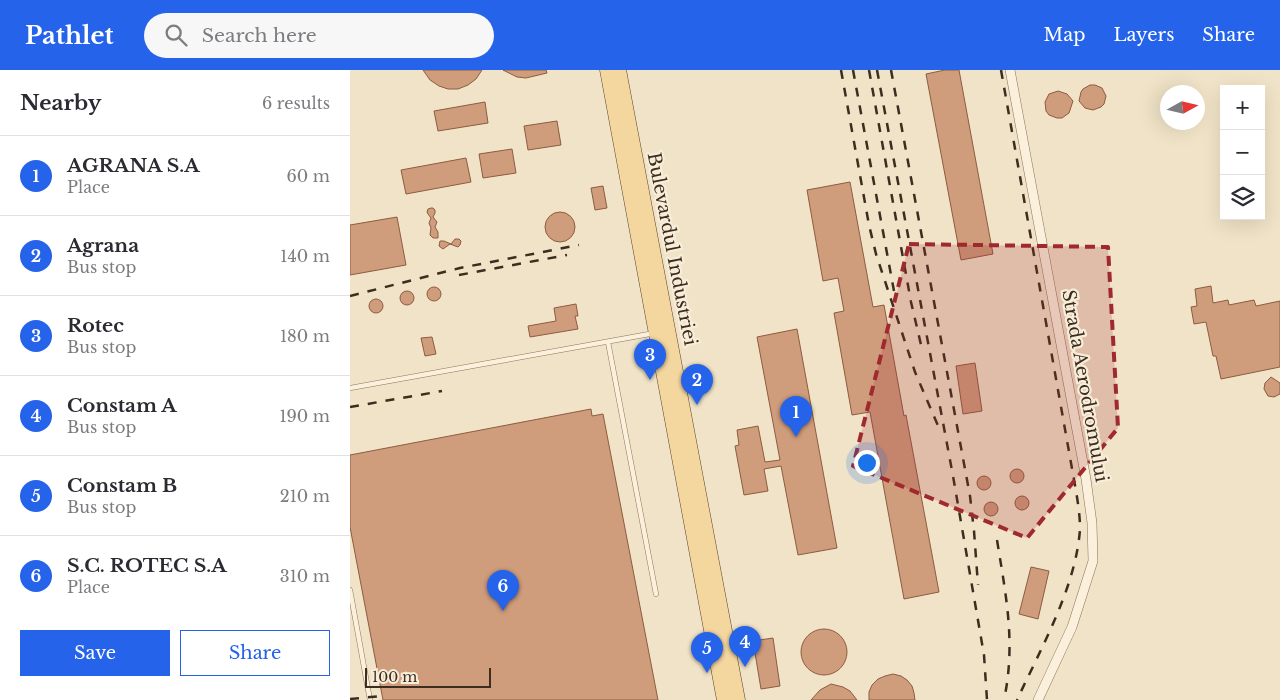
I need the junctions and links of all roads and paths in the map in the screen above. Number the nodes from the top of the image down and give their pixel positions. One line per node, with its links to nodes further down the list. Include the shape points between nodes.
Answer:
1 (607, 70): 4 (main road, Bulevardul Industriei)
2 (619, 70): 4 (main road, Bulevardul Industriei)
3 (1010, 70): 12 (street, Strada Aerodromului, via 1092,523 1093,561 1072,627)
4 (662, 332): 5 (lane); 10 (main road, Bulevardul Industriei); 11 (main road, Bulevardul Industriei)
5 (608, 342): 6 (lane); 8 (lane)
6 (350, 388)
7 (350, 590): 9 (lane)
8 (656, 594)
9 (370, 700)
10 (724, 700)
11 (738, 700)
12 (1038, 700)

